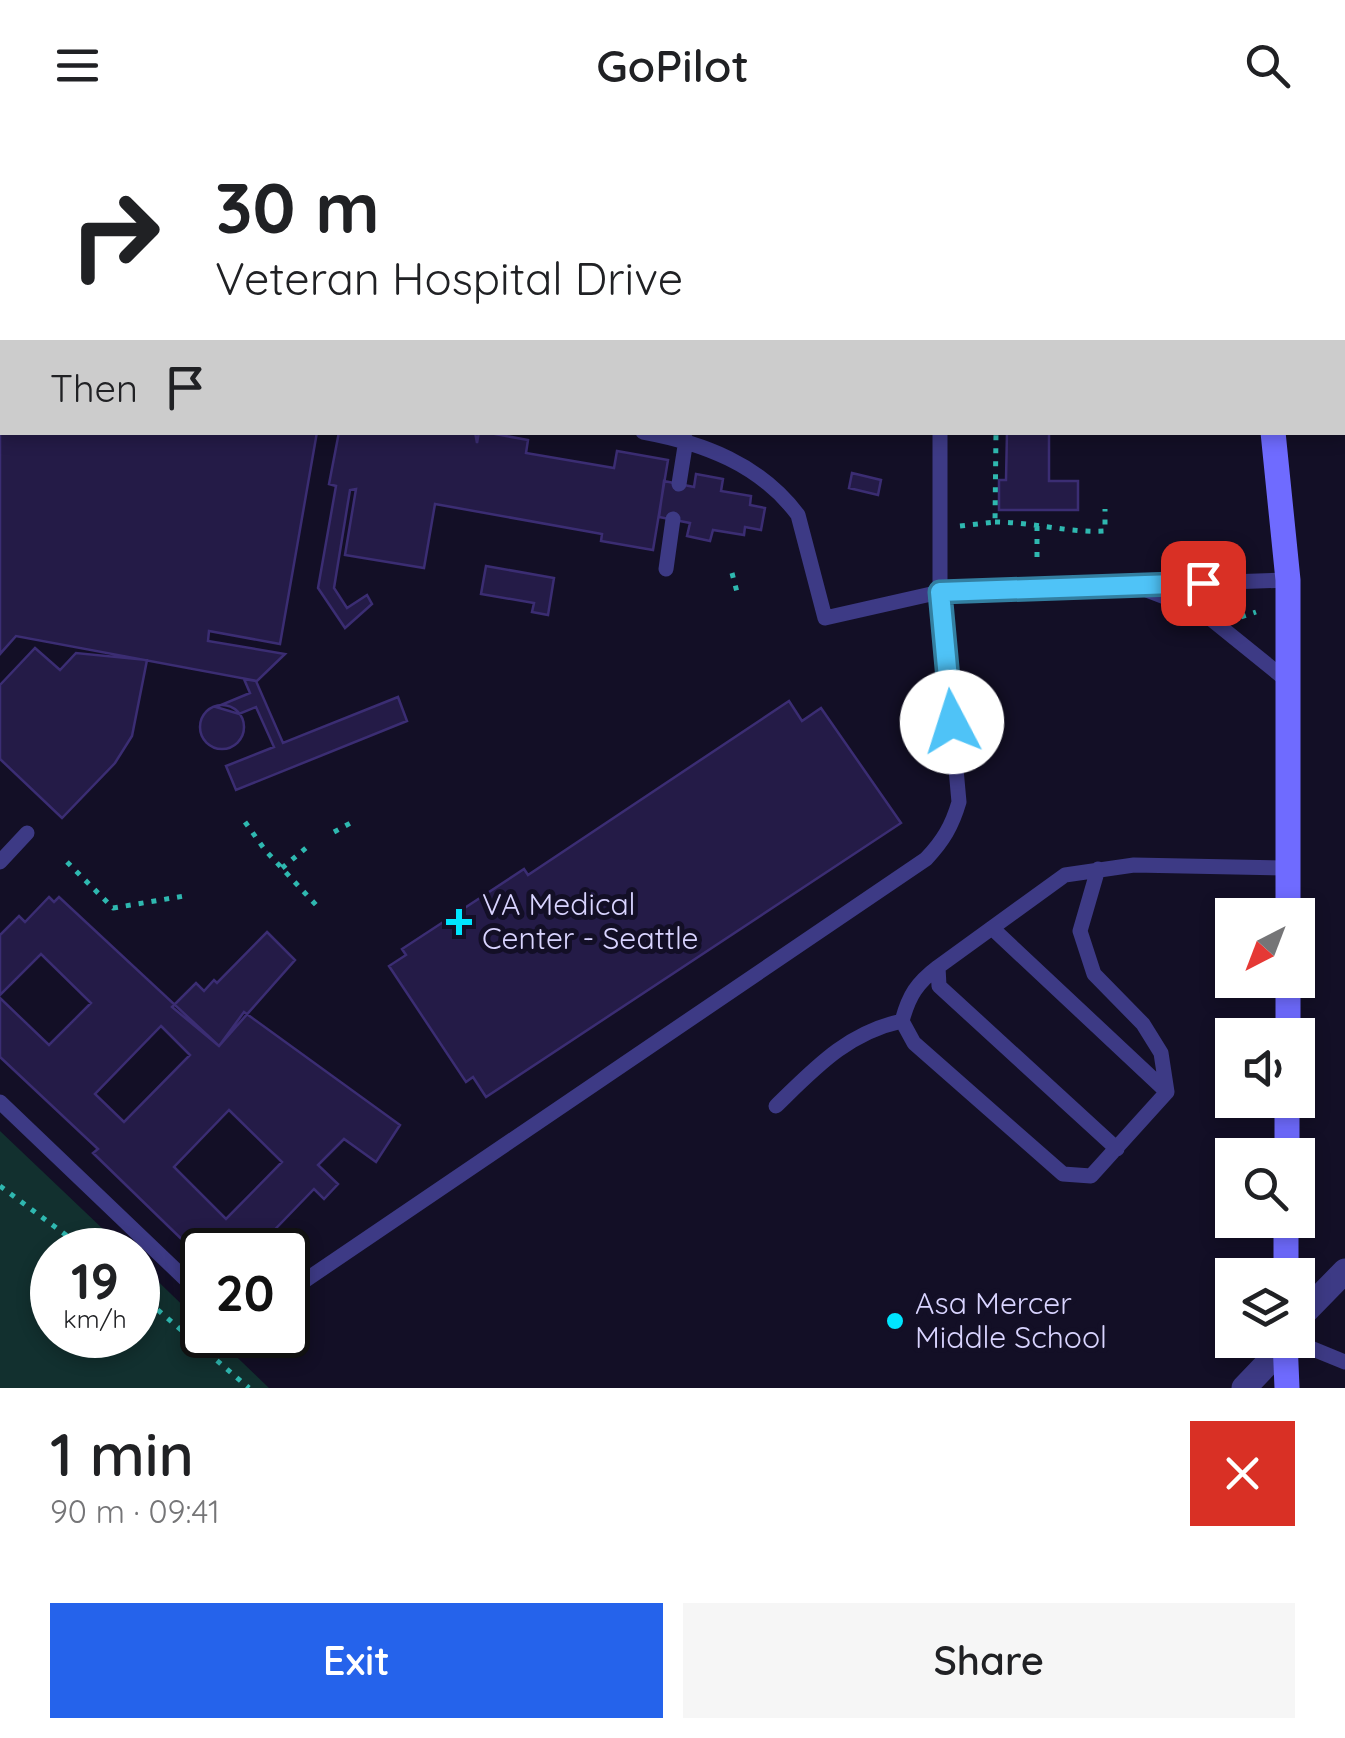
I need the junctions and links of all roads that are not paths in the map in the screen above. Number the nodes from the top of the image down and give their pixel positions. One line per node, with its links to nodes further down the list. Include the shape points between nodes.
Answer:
1 (659, 435): 4 (lane)
2 (940, 435): 10 (lane)
3 (1273, 435): 8 (main road)
4 (686, 440): 5 (lane); 10 (lane, via 722,454 789,503 826,618)
5 (679, 484)
6 (673, 519): 7 (lane)
7 (666, 569)
8 (1288, 580): 9 (lane); 11 (main road)
9 (1135, 586): 10 (lane); 11 (lane, via 1201,610)
10 (940, 592): 26 (lane, via 959,802 939,845)
11 (1290, 683): 14 (main road)
12 (26, 834): 13 (lane)
13 (0, 862)
14 (1288, 868): 15 (lane); 16 (main road)
15 (1098, 869): 17 (lane, via 1065,875); 20 (lane, via 1080,931 1094,974 1142,1024 1160,1054)
16 (1288, 898)
17 (992, 928): 18 (lane); 20 (lane)
18 (938, 967): 19 (lane, via 914,986); 23 (lane, via 938,986)
19 (902, 1021): 22 (lane, via 871,1028 834,1050); 23 (lane, via 914,1043 1063,1174 1091,1176)
20 (1167, 1092): 23 (lane)
21 (0, 1102): 25 (lane)
22 (776, 1106)
23 (1117, 1149)
24 (1345, 1271): 27 (street)
25 (180, 1274)
26 (310, 1277)
27 (1315, 1302)
28 (1315, 1352): 31 (lane)
29 (1272, 1358): 32 (street)
30 (1287, 1358): 33 (main road)
31 (1345, 1362)
32 (1244, 1388)
33 (1288, 1388)

